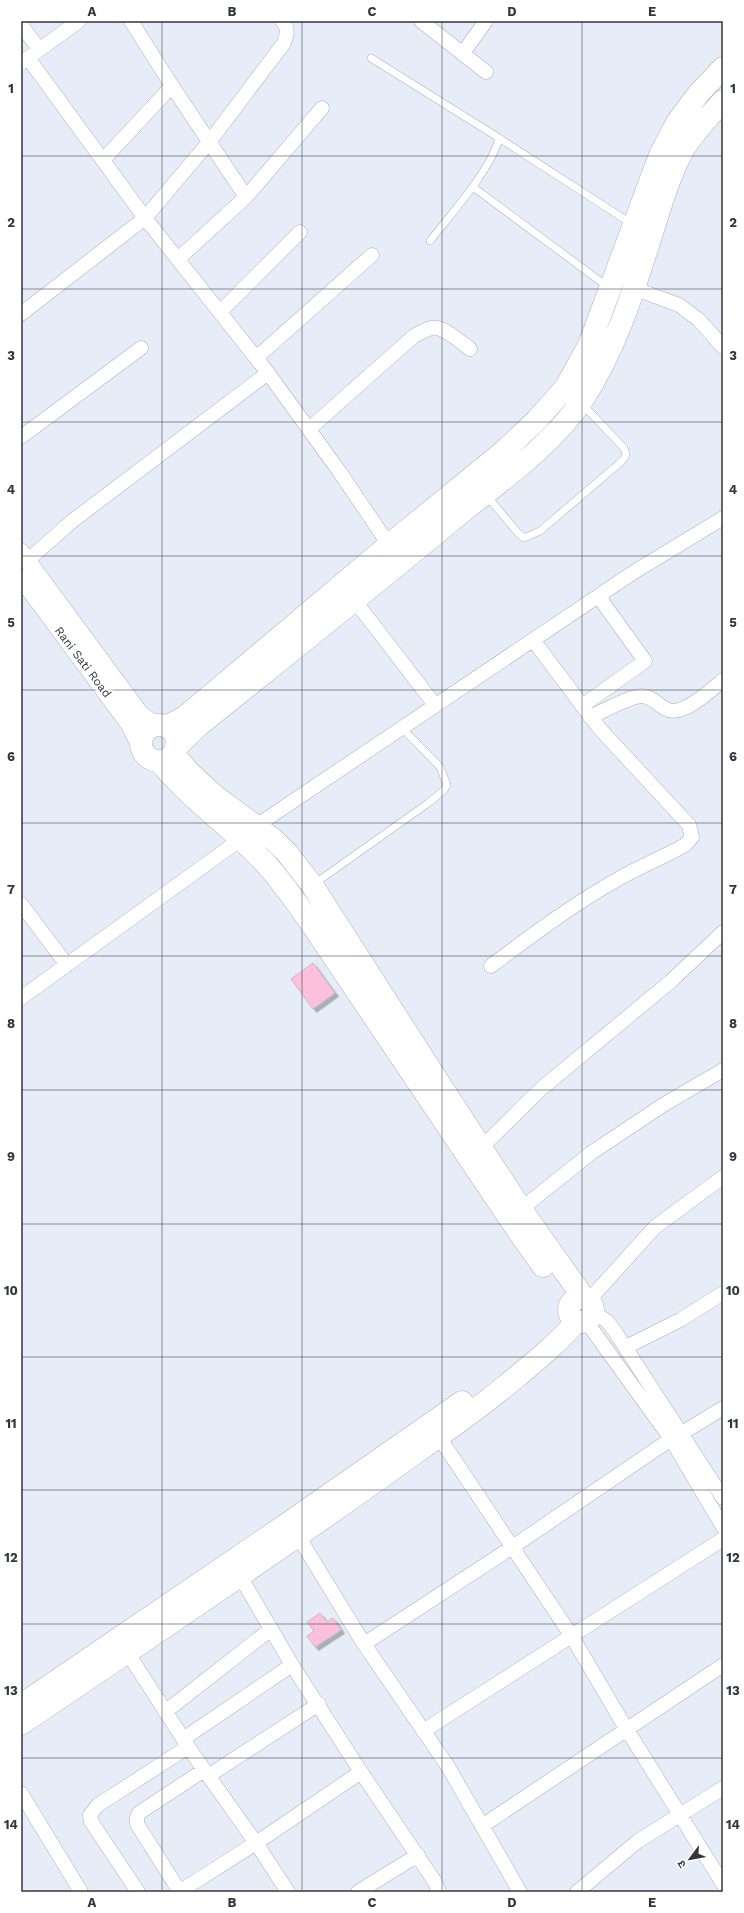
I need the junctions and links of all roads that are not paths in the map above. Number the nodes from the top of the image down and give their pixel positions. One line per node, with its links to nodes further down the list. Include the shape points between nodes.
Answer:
1 (79, 21): 7 (street)
2 (131, 21): 13 (street)
3 (282, 21): 17 (street, via 287,34 284,43)
4 (421, 21): 8 (street)
5 (486, 21): 8 (street)
6 (21, 25): 7 (street)
7 (39, 49): 10 (street)
8 (463, 54): 12 (street)
9 (371, 58): 16 (lane)
10 (25, 60): 18 (street)
11 (723, 68): 22 (main road, via 699,93 678,121 660,155)
12 (486, 72)
13 (172, 86): 17 (street); 18 (street)
14 (723, 101): 27 (main road, via 684,148)
15 (322, 108): 20 (street)
16 (498, 138): 19 (lane, via 493,154); 22 (lane)
17 (210, 141): 20 (street); 21 (street)
18 (103, 160): 21 (street)
19 (473, 187): 24 (lane); 27 (lane)
20 (246, 197): 26 (street)
21 (145, 218): 26 (street); 29 (street)
22 (633, 224): 27 (main road)
23 (300, 232): 28 (street)
24 (430, 241)
25 (372, 256): 33 (street)
26 (178, 259): 28 (street)
27 (623, 292): 30 (street, via 679,305 699,320); 35 (main road, via 588,345)
28 (220, 312): 33 (street)
29 (21, 314)
30 (723, 347)
31 (141, 348): 37 (street)
32 (470, 349): 36 (street, via 444,331 433,328 424,331 414,336)
33 (256, 358): 34 (street)
34 (268, 373): 36 (street); 41 (street)
35 (574, 395): 38 (main road, via 536,421 503,452); 38 (lane, via 624,448 625,458 621,462 540,531 524,538)
36 (309, 429): 40 (street)
37 (21, 437)
38 (479, 485): 40 (main road); 44 (main road)
39 (723, 518): 43 (street)
40 (389, 544): 49 (main road, via 185,717)
41 (24, 556): 49 (street, via 141,715 148,721)
42 (24, 588): 51 (street, Rani Sati Road, via 129,724)
43 (598, 596): 45 (street); 48 (street, via 645,661)
44 (355, 601): 47 (street); 52 (main road, via 198,726)
45 (533, 640): 47 (street); 48 (street)
46 (723, 680): 48 (street, via 687,708 679,711 667,710 642,696)
47 (435, 705): 50 (street)
48 (586, 712): 58 (street, via 689,825 692,837 685,845 588,897)
49 (162, 726): 51 (main road, via 144,732); 52 (main road, via 172,732 176,739)
50 (402, 728): 53 (street); 54 (lane, via 440,768 447,785 427,804)
51 (141, 748): 52 (main road, via 151,760)
52 (169, 754): 53 (main road, via 187,792)
53 (248, 832): 54 (main road, via 287,853); 57 (street); 65 (main road, via 268,866 315,929 520,1234)
54 (312, 885): 61 (main road)
55 (21, 904): 57 (street)
56 (723, 932): 61 (street, via 670,982 542,1088)
57 (67, 965): 59 (street)
58 (492, 966)
59 (21, 998)
60 (723, 1070): 63 (street, via 663,1105 591,1153)
61 (482, 1147): 63 (main road)
62 (723, 1177): 65 (street, via 655,1227)
63 (521, 1209): 65 (main road)
64 (723, 1293): 66 (street, via 680,1320)
65 (581, 1309): 66 (street, via 607,1321); 68 (street); 69 (main road, via 560,1340 486,1402); 83 (main road, via 477,1392)
66 (626, 1348): 68 (street)
67 (723, 1408): 68 (street)
68 (676, 1436): 70 (street); 71 (street); 74 (street)
69 (439, 1437): 72 (main road); 74 (street)
70 (723, 1498)
71 (723, 1527)
72 (298, 1536): 75 (main road); 78 (street)
73 (723, 1539): 77 (street)
74 (511, 1548): 77 (street); 78 (street)
75 (240, 1576): 76 (street); 79 (main road)
76 (271, 1629): 80 (street); 84 (street)
77 (571, 1635): 86 (street); 87 (street)
78 (364, 1644): 87 (street)
79 (127, 1652): 84 (street); 85 (main road)
80 (292, 1665): 82 (street); 88 (street)
81 (723, 1665): 86 (street)
82 (319, 1704): 89 (street); 90 (street)
83 (21, 1705)
84 (166, 1712): 88 (street)
85 (21, 1724)
86 (627, 1729): 93 (street); 94 (street)
87 (424, 1731): 94 (street)
88 (185, 1743): 90 (street); 99 (street, via 98,1805 90,1815 96,1829)
89 (361, 1772): 95 (street); 96 (street)
90 (206, 1773): 95 (street); 100 (street, via 139,1813 137,1818 137,1824)
91 (723, 1788): 93 (street)
92 (21, 1793): 98 (street)
93 (680, 1814): 97 (street); 105 (street, via 638,1841)
94 (482, 1826): 104 (street)
95 (256, 1843): 100 (street); 101 (street)
96 (418, 1856): 102 (street); 103 (street, via 436,1882)
97 (723, 1884)
98 (81, 1892)
99 (138, 1892)
100 (180, 1892)
101 (288, 1892)
102 (358, 1892)
103 (439, 1892)
104 (520, 1892)
105 (577, 1892)

